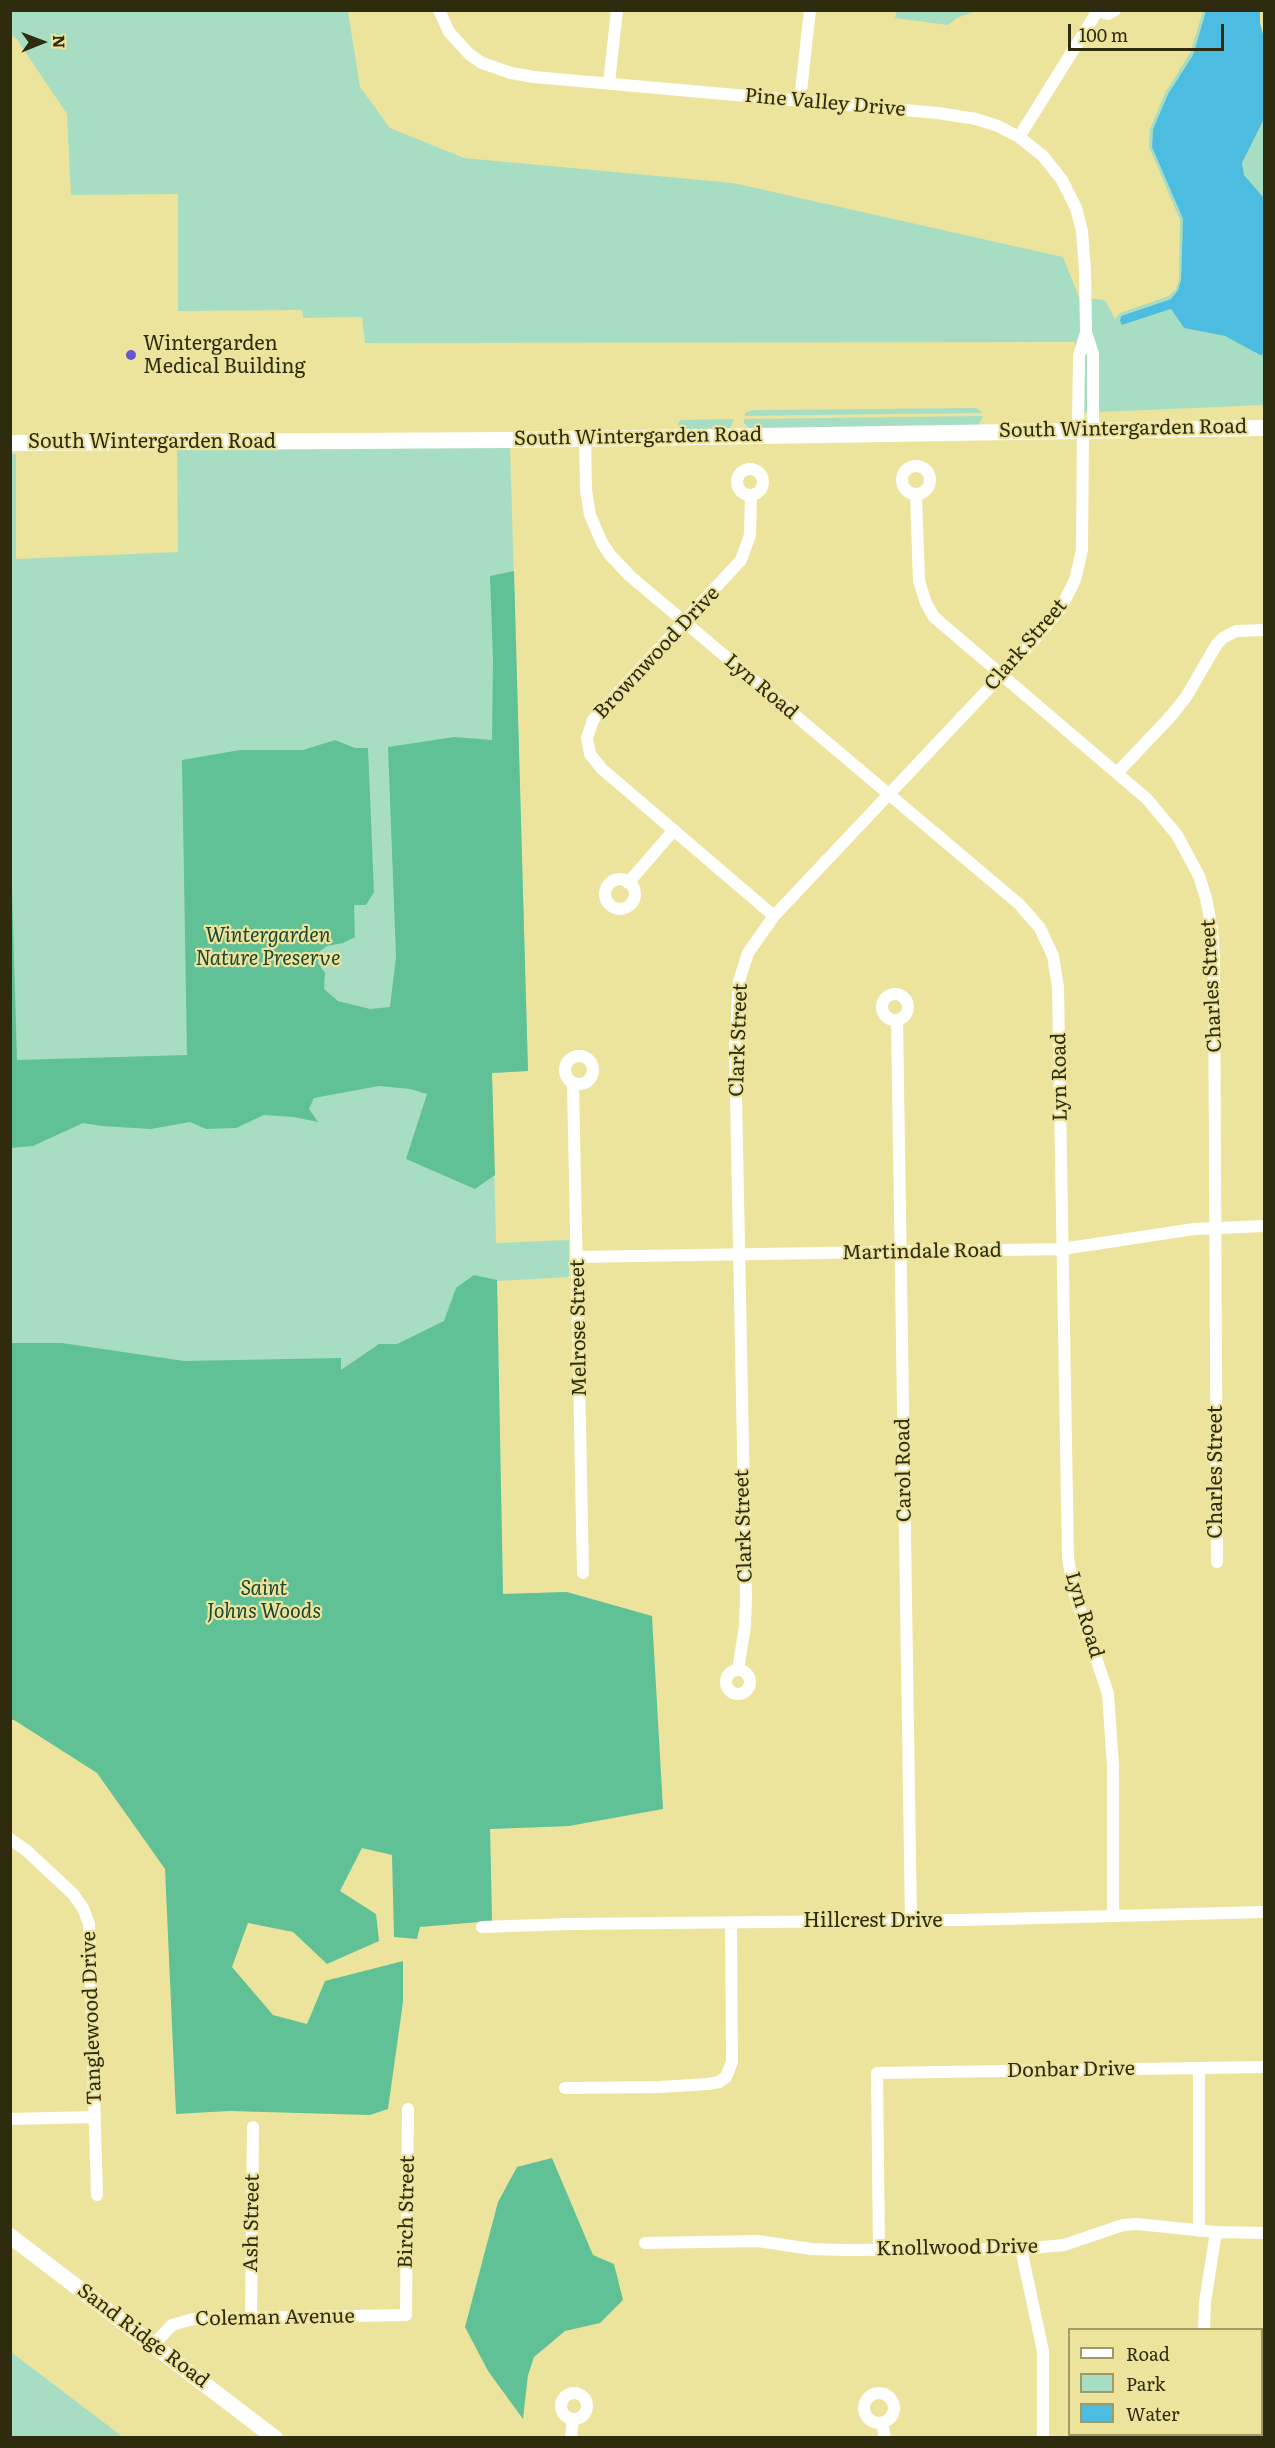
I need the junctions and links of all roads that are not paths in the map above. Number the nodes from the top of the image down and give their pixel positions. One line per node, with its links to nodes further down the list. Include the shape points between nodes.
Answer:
1 (439, 10): 6 (street, Pine Valley Drive, via 458,44 482,63 534,77)
2 (617, 10): 6 (street)
3 (810, 10): 7 (street)
4 (1115, 10): 5 (street, via 1108,14)
5 (1096, 11): 8 (street)
6 (609, 83): 7 (street, Pine Valley Drive)
7 (800, 100): 8 (street, Pine Valley Drive, via 961,116)
8 (1020, 137): 10 (street, Pine Valley Drive, via 1053,168 1076,208 1084,246 1086,332 1078,356)
9 (1264, 428): 10 (street, South Wintergarden Road)
10 (1085, 429): 11 (street, South Wintergarden Road); 17 (street, Clark Street, via 1082,550 1075,580 1061,608)
11 (585, 438): 12 (street, South Wintergarden Road); 15 (street, Lyn Road, via 587,500 602,543 627,573)
12 (10, 442)
13 (916, 494): 17 (street, Charles Street, via 917,565 926,603 944,627)
14 (751, 495): 15 (street, Brownwood Drive, via 751,528 745,552)
15 (685, 623): 19 (street, Lyn Road); 20 (street, Brownwood Drive, via 593,720 587,738 594,761)
16 (1264, 630): 18 (street, via 1236,631 1222,638 1171,717)
17 (1001, 675): 18 (street, Charles Street); 19 (street, Clark Street)
18 (1117, 773): 26 (street, Charles Street, via 1147,799 1178,835 1206,898 1214,960)
19 (889, 793): 22 (street, Clark Street); 27 (street, Lyn Road, via 1019,904 1048,942 1058,987)
20 (674, 830): 21 (street); 22 (street, Brownwood Drive)
21 (628, 883)
22 (774, 916): 29 (street, Clark Street, via 748,953 736,1003)
23 (897, 1020): 28 (street, Carol Road)
24 (573, 1083): 30 (street, Melrose Street)
25 (1264, 1226): 26 (street, Martindale Road)
26 (1216, 1229): 27 (street, Martindale Road); 31 (street, Charles Street)
27 (1062, 1249): 28 (street, Martindale Road); 36 (street, Lyn Road, via 1069,1565 1108,1694 1113,1766)
28 (900, 1253): 29 (street, Martindale Road); 37 (street, Carol Road)
29 (738, 1256): 30 (street, Martindale Road); 33 (street, Clark Street, via 746,1598)
30 (577, 1257): 32 (street, Melrose Street)
31 (1217, 1562)
32 (583, 1573)
33 (738, 1670)
34 (10, 1839): 44 (street, Tanglewood Drive, via 74,1894 89,1924)
35 (1264, 1912): 36 (street, Hillcrest Drive)
36 (1113, 1916): 37 (street, Hillcrest Drive)
37 (911, 1921): 38 (street, Hillcrest Drive)
38 (731, 1923): 39 (street, Hillcrest Drive); 42 (street, via 732,2062 726,2077 708,2084)
39 (482, 1927)
40 (1264, 2067): 41 (street, Donbar Drive)
41 (1198, 2068): 48 (street); 54 (street, Donbar Drive, via 877,2073)
42 (565, 2088)
43 (408, 2109): 55 (street, Birch Street)
44 (95, 2117): 45 (street); 47 (street, Tanglewood Drive)
45 (10, 2119)
46 (253, 2127): 56 (street, Ash Street)
47 (97, 2195)
48 (1199, 2231): 49 (street, Knollwood Drive); 53 (street, Knollwood Drive, via 1123,2225 1064,2245)
49 (1216, 2232): 50 (street, Knollwood Drive); 57 (street)
50 (1264, 2233)
51 (10, 2236): 58 (street, Sand Ridge Road)
52 (645, 2243): 54 (street, Knollwood Drive, via 758,2241 811,2249)
53 (1021, 2248): 54 (street, Knollwood Drive); 64 (street, via 1043,2351)
54 (879, 2249)
55 (406, 2315): 56 (street, Coleman Avenue)
56 (251, 2318): 58 (street, Coleman Avenue, via 180,2321 165,2330)
57 (1204, 2328)
58 (154, 2344): 61 (street, Sand Ridge Road)
59 (573, 2419): 62 (street)
60 (882, 2423): 63 (street)
61 (275, 2438)
62 (571, 2438)
63 (885, 2438)
64 (1043, 2438)

